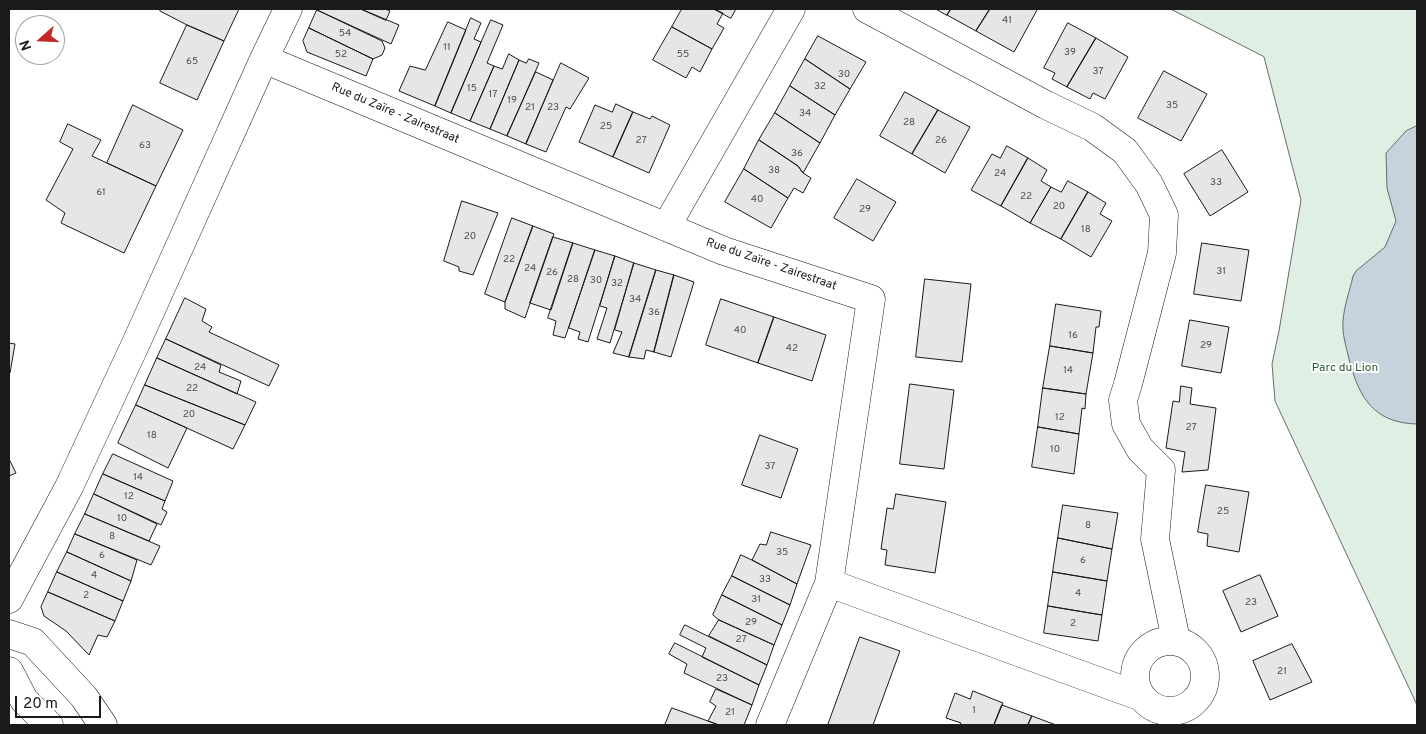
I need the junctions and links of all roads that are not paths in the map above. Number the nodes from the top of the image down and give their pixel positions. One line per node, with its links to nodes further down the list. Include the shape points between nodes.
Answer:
1 (288, 9): 4 (street)
2 (790, 9): 5 (street)
3 (867, 9): 9 (street, via 1046,105 1092,126 1125,152 1150,184 1164,215 1162,253 1123,400 1126,424 1140,449 1161,470 1155,540)
4 (264, 59): 5 (street, Rue du Zaïre - Zairestraat); 7 (street, via 69,487)
5 (666, 227): 6 (street, Rue du Zaïre - Zairestraat, via 724,251 871,299)
6 (829, 583): 11 (street); 14 (street, Rue du Zaïre - Zairestraat)
7 (9, 599)
8 (9, 634): 13 (street, via 33,642 84,697)
9 (1176, 640): 11 (street, via 1155,644 1140,657 1134,673); 11 (street, via 1190,646 1203,660 1206,686 1198,700 1177,712 1153,708)
10 (9, 671): 12 (street, via 24,700)
11 (1140, 696)
12 (49, 725)
13 (103, 725)
14 (770, 725)

